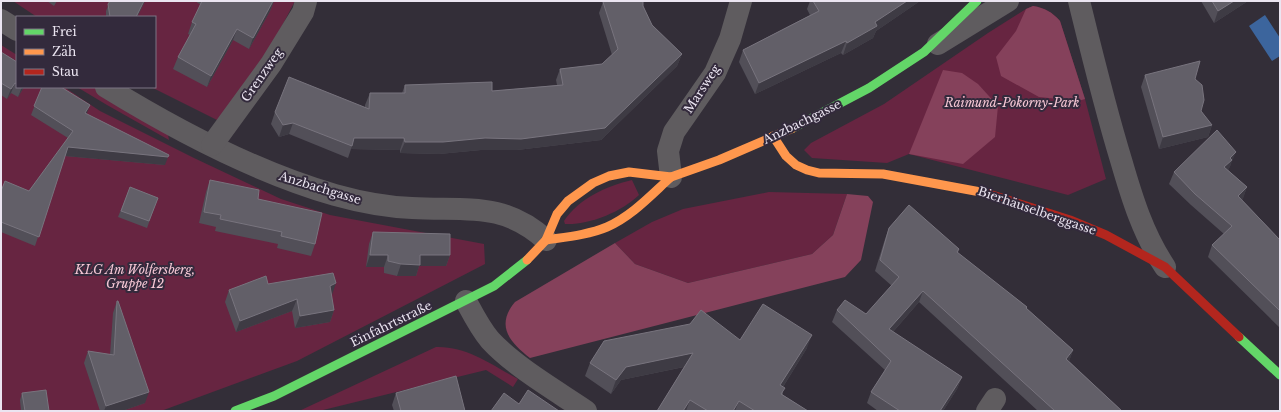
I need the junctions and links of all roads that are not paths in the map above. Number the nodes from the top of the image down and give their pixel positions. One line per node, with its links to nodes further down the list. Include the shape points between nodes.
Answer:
1 (306, 1): 11 (street, Grenzweg, via 303,12 271,64)
2 (741, 1): 12 (street, Marsweg, via 730,39 715,73 674,132 668,151)
3 (977, 1): 8 (street, Anzbachgasse)
4 (1008, 1): 8 (street, Anzbachgasse)
5 (1079, 1): 14 (street, Bierhäuselberggasse, via 1109,119 1135,205 1148,238)
6 (1, 20): 7 (street)
7 (16, 29)
8 (925, 52): 10 (street, Anzbachgasse, via 865,90)
9 (108, 88): 11 (street, Anzbachgasse)
10 (773, 136): 12 (street, Anzbachgasse, via 702,167); 14 (street, Bierhäuselberggasse, via 786,156 807,170 819,173 883,174 973,189 1070,220 1106,235)
11 (212, 145): 13 (street, Anzbachgasse, via 272,173 336,195 391,207 492,211 522,222)
12 (671, 177): 13 (street, Anzbachgasse, via 640,206 606,227); 13 (street, Anzbachgasse, via 629,172 609,176 593,183 568,201 558,214)
13 (546, 240): 15 (street, Einfahrtstraße, via 507,277)
14 (1165, 267): 16 (street, Bierhäuselberggasse)
15 (466, 301): 17 (street, Einfahrtstraße); 18 (street, via 490,340 524,369)
16 (1280, 375)
17 (246, 409)
18 (586, 411)

